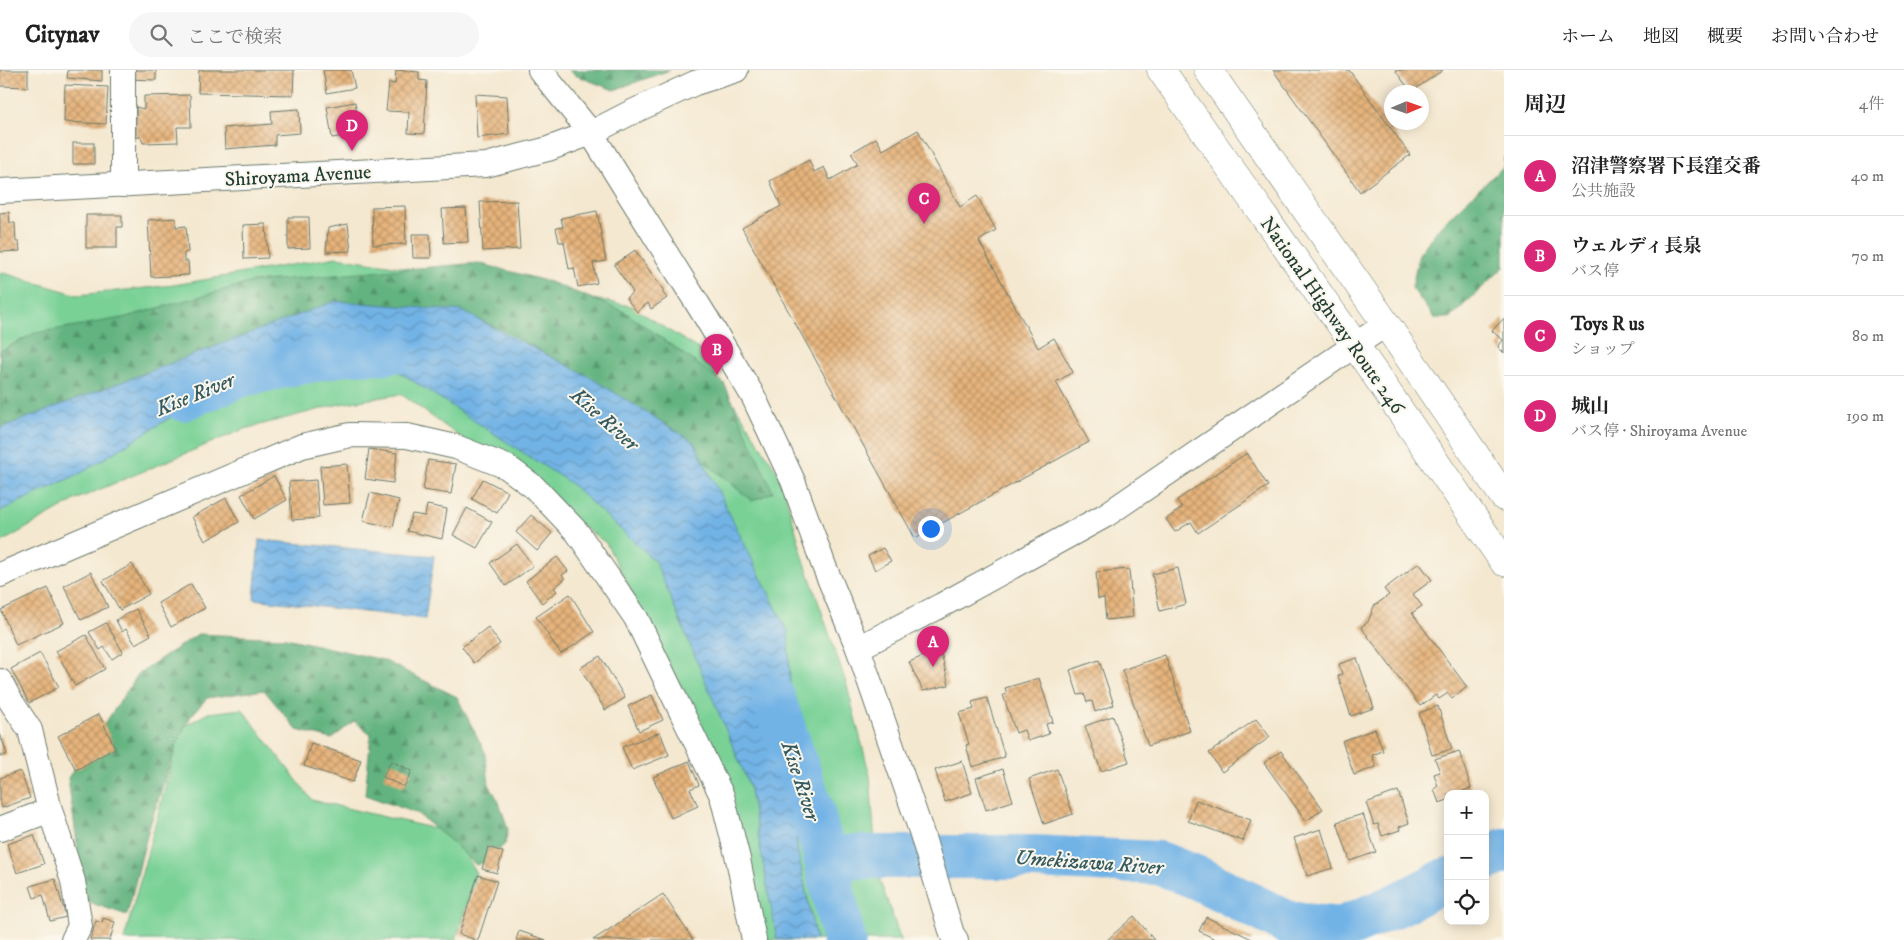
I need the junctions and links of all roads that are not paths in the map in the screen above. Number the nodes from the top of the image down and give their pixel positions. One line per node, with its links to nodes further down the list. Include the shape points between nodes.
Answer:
1 (122, 70): 7 (street)
2 (540, 70): 6 (street)
3 (736, 70): 6 (street, Shiroyama Avenue, via 695,83)
4 (1161, 70): 10 (highway, National Highway Route 246)
5 (1208, 70): 9 (highway, National Highway Route 246)
6 (591, 133): 7 (street, Shiroyama Avenue, via 548,150 486,165); 14 (street, via 753,396 793,481)
7 (123, 185): 8 (street, Shiroyama Avenue)
8 (0, 191)
9 (1386, 324): 10 (street); 11 (highway, National Highway Route 246)
10 (1355, 345): 12 (highway, National Highway Route 246); 14 (street, via 1106,516)
11 (1504, 497)
12 (1504, 562)
13 (0, 575): 19 (street, via 302,446 350,435 407,436 456,447 508,467 534,488 577,532 636,618 722,796)
14 (858, 648): 20 (street)
15 (0, 681): 16 (street, via 30,730)
16 (50, 810): 17 (street); 18 (street, via 73,882 80,926)
17 (0, 829)
18 (73, 940)
19 (754, 940)
20 (956, 940)

